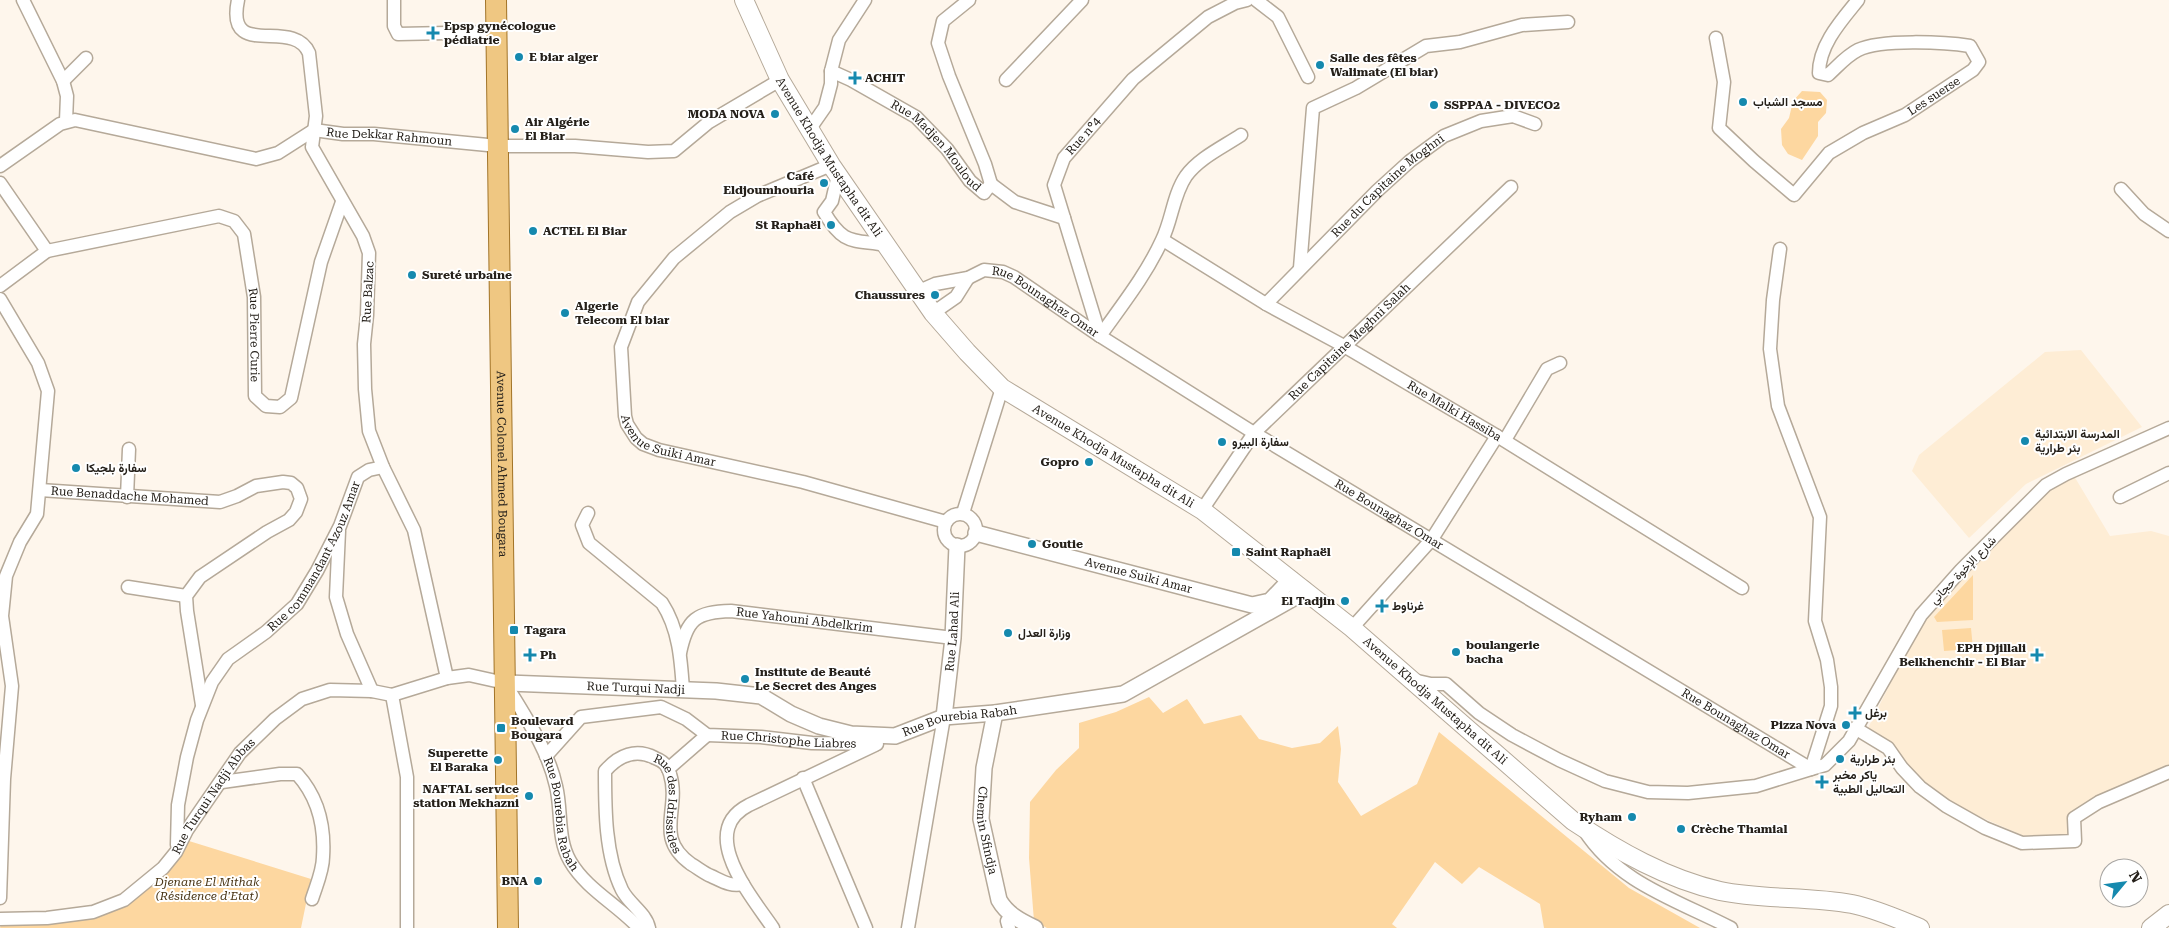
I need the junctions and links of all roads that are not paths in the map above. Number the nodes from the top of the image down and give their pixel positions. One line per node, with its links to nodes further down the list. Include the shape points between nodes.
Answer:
1 (23, 0): 20 (street)
2 (238, 0): 23 (street, Rue Balzac, via 238,23 244,32 254,36 296,39 307,48 316,116)
3 (394, 0): 13 (street, via 394,26 398,34)
4 (496, 0): 13 (main road, Avenue Colonel Ahmed Bougara)
5 (744, 0): 18 (main road, Avenue Khodja Mustapha dit Ali)
6 (865, 0): 16 (street, via 839,40)
7 (968, 0): 30 (street, via 943,21 938,43)
8 (1082, 0): 19 (street)
9 (1247, 0): 34 (street, Rue n°4, via 1208,17 1133,79 1064,158 1054,185)
10 (1256, 0): 17 (street, via 1278,17)
11 (1858, 0): 14 (street, Les suerse, via 1834,30 1819,65 1819,73 1828,75 1860,49 1883,43 1970,46 1979,62 1973,70 1904,115 1830,153 1794,196 1719,128 1724,82)
12 (1568, 22): 40 (street, via 1522,25 1460,42 1426,46 1356,88 1313,108)
13 (496, 32): 26 (main road, Avenue Colonel Ahmed Bougara)
14 (1716, 38)
15 (86, 58): 20 (street)
16 (830, 71): 24 (street, via 831,84 824,107); 30 (street, Rue Madjen Mouloud, via 916,117 947,149 970,181 984,193)
17 (1308, 78)
18 (780, 80): 24 (main road, Avenue Khodja Mustapha dit Ali); 26 (street, Rue Dekkar Rahmoun, via 709,122 669,152 575,146)
19 (1006, 80)
20 (63, 81): 21 (street, via 67,96)
21 (66, 121): 23 (street, Rue Dekkar Rahmoun, via 256,159 278,153); 27 (street)
22 (1535, 124): 40 (street, Rue du Capitaine Moghni, via 1514,116 1481,121 1444,136 1403,167)
23 (314, 130): 26 (street, Rue Dekkar Rahmoun); 33 (street, Rue Balzac, via 312,147)
24 (809, 130): 28 (main road, Avenue Khodja Mustapha dit Ali)
25 (1240, 135): 36 (street, via 1202,160 1187,176 1178,192)
26 (498, 146): 78 (main road, Avenue Colonel Ahmed Bougara)
27 (0, 166)
28 (834, 170): 37 (main road, Avenue Khodja Mustapha dit Ali); 37 (street, via 832,201 824,212 831,225 845,238); 63 (street, Avenue Suiki Amar, via 757,196 730,212 674,258 638,302 621,347 627,424 643,444 659,450 803,482)
29 (0, 183): 39 (street)
30 (991, 184): 34 (street, Rue Madjen Mouloud, via 1016,202)
31 (1511, 187): 48 (street, Rue Capitaine Meghni Salah)
32 (2122, 189): 35 (street, via 2144,214)
33 (342, 202): 39 (street, Rue Pierre Curie, via 321,262 292,398 275,408 261,404 255,396 254,297 244,234 234,221 219,216); 55 (street, Rue Balzac, via 363,236 369,253 365,388 369,431)
34 (1064, 218): 47 (street, Rue n°4)
35 (2169, 231)
36 (1163, 240): 45 (street, Rue Malki Hassiba); 47 (street)
37 (886, 245): 43 (main road, Avenue Khodja Mustapha dit Ali)
38 (1780, 249): 92 (street, via 1770,349 1778,406 1820,517 1815,621 1831,687 1831,706)
39 (48, 251): 42 (street)
40 (1300, 268): 45 (street, Rue du Capitaine Moghni)
41 (968, 278): 43 (street, Rue Bounaghaz Omar, via 935,284); 46 (street, via 956,297); 47 (street, Rue Bounaghaz Omar, via 984,270 1003,272)
42 (0, 286)
43 (919, 291): 46 (main road, Avenue Khodja Mustapha dit Ali)
44 (0, 299): 57 (street, via 38,363 48,391)
45 (1266, 304): 48 (street, Rue Malki Hassiba)
46 (933, 313): 50 (main road, Avenue Khodja Mustapha dit Ali)
47 (1100, 336): 52 (street, Rue Bounaghaz Omar)
48 (1344, 346): 52 (street, Rue Capitaine Meghni Salah); 53 (street, Rue Malki Hassiba)
49 (1560, 363): 53 (street, via 1547,370)
50 (1002, 388): 60 (main road, Avenue Khodja Mustapha dit Ali); 62 (street)
51 (2169, 428): 86 (street, شارع الإخوة حجاني, via 2046,485 1921,615)
52 (1254, 433): 60 (street, Rue Capitaine Meghni Salah); 66 (street, Rue Bounaghaz Omar)
53 (1501, 438): 66 (street); 70 (street, Rue Malki Hassiba)
54 (129, 449): 58 (street)
55 (383, 466): 64 (street, Rue commandant Azouz Amar, via 358,477); 76 (street, via 414,530)
56 (2169, 473): 59 (street)
57 (40, 490): 58 (street, Rue Benaddache Mohamed); 79 (street, via 37,514 20,542 6,576 2,616)
58 (127, 497): 71 (street, Rue Benaddache Mohamed, via 220,502 256,486 283,482 291,483 300,491 301,503 289,520 200,578)
59 (2120, 497)
60 (1202, 510): 68 (main road, Avenue Khodja Mustapha dit Ali)
61 (588, 513): 75 (street, via 582,525 589,543 662,602 669,614)
62 (963, 514): 63 (street, via 953,515); 65 (street, via 972,518)
63 (946, 522): 67 (street, via 946,537)
64 (340, 526): 81 (street, via 336,597 347,634); 83 (street, Rue commandant Azouz Amar, via 297,604 266,632 228,659 212,682)
65 (976, 533): 67 (street, via 967,544); 72 (street, Avenue Suiki Amar)
66 (1432, 539): 73 (street); 92 (street, Rue Bounaghaz Omar, via 1559,619)
67 (957, 546): 74 (street, Rue Lahad Ali)
68 (1298, 584): 72 (street, Rue Bourebia Rabah, via 1296,598); 73 (main road, Avenue Khodja Mustapha dit Ali)
69 (128, 587): 71 (street)
70 (1742, 588)
71 (186, 596): 83 (street)
72 (1265, 608): 84 (street, Rue Bourebia Rabah, via 1123,694)
73 (1352, 628): 77 (main road, Avenue Khodja Mustapha dit Ali)
74 (953, 638): 75 (street, Rue Yahouni Abdelkrim, via 713,612 697,618 684,631); 85 (street, Rue Lahad Ali)
75 (680, 653): 80 (street)
76 (446, 678): 78 (street, Rue Turqui Nadji, via 469,675); 82 (street, Rue Turqui Nadji)
77 (1413, 680): 92 (street, شارع الإخوة حجاني, via 1446,684 1479,713 1512,735 1605,780 1648,792 1688,793 1756,786); 97 (main road, Avenue Khodja Mustapha dit Ali)
78 (505, 683): 80 (street, Rue Turqui Nadji); 90 (street, Rue Bourebia Rabah); 106 (main road, Avenue Colonel Ahmed Bougara)
79 (6, 686): 95 (street)
80 (683, 690): 88 (street, Rue Turqui Nadji, via 761,696 819,726 851,734)
81 (372, 691): 82 (street, Rue Turqui Nadji); 96 (street, Rue Turqui Nadji Abbas, via 330,690 302,699 274,718 240,753)
82 (392, 694): 105 (street, via 408,777)
83 (202, 705): 98 (street, Rue commandant Azouz Amar, via 178,804)
84 (995, 714): 85 (street, Rue Bourebia Rabah); 104 (street, Chemin Sfindja, via 984,768 981,819 995,889)
85 (944, 717): 88 (street, Rue Bourebia Rabah); 111 (street)
86 (1856, 728): 92 (street, شارع الإخوة حجاني, via 1849,741 1825,765); 93 (street, via 1888,748 1920,787 1946,806 1985,828 2022,843 2075,841 2074,818 2106,799)
87 (707, 735): 89 (street, Rue Christophe Liabres); 90 (street, Rue Christophe Liabres, via 661,706 581,717); 91 (street)
88 (895, 736): 89 (street, Rue Bourebia Rabah)
89 (877, 744): 94 (street, Rue Bourebia Rabah)
90 (546, 756): 107 (street, Rue Bourebia Rabah, via 556,786 564,849 570,861)
91 (668, 768): 99 (street, Rue des Idrissides, via 672,799 669,830 675,849 706,874 730,884); 108 (street, Rue des Idrissides, via 662,761 645,753 636,753 618,758 605,771 611,857 622,891)
92 (1811, 769)
93 (2169, 772)
94 (803, 778): 99 (street, Rue Bourebia Rabah, via 741,808 730,821 727,846); 110 (street)
95 (2, 780): 100 (street)
96 (222, 782): 98 (street, Rue Turqui Nadji Abbas, via 187,830); 101 (street, via 298,774 310,788 322,822 324,859)
97 (1582, 827): 113 (street, via 1602,854 1626,876); 114 (main road, Avenue Khodja Mustapha dit Ali, via 1653,867 1701,886 1743,895 1853,905 1876,910)
98 (176, 852): 103 (street, Rue Turqui Nadji Abbas, via 163,868 124,900 94,912 47,918)
99 (743, 884): 109 (street, Rue Bourebia Rabah)
100 (0, 898)
101 (312, 898)
102 (2169, 914): 115 (main road)
103 (0, 918)
104 (1010, 922): 112 (street, Chemin Sfindja)
105 (407, 928)
106 (508, 928)
107 (638, 928)
108 (650, 928)
109 (773, 928)
110 (866, 928)
111 (908, 928)
112 (1035, 928)
113 (1731, 928)
114 (1920, 928)
115 (2151, 928)

